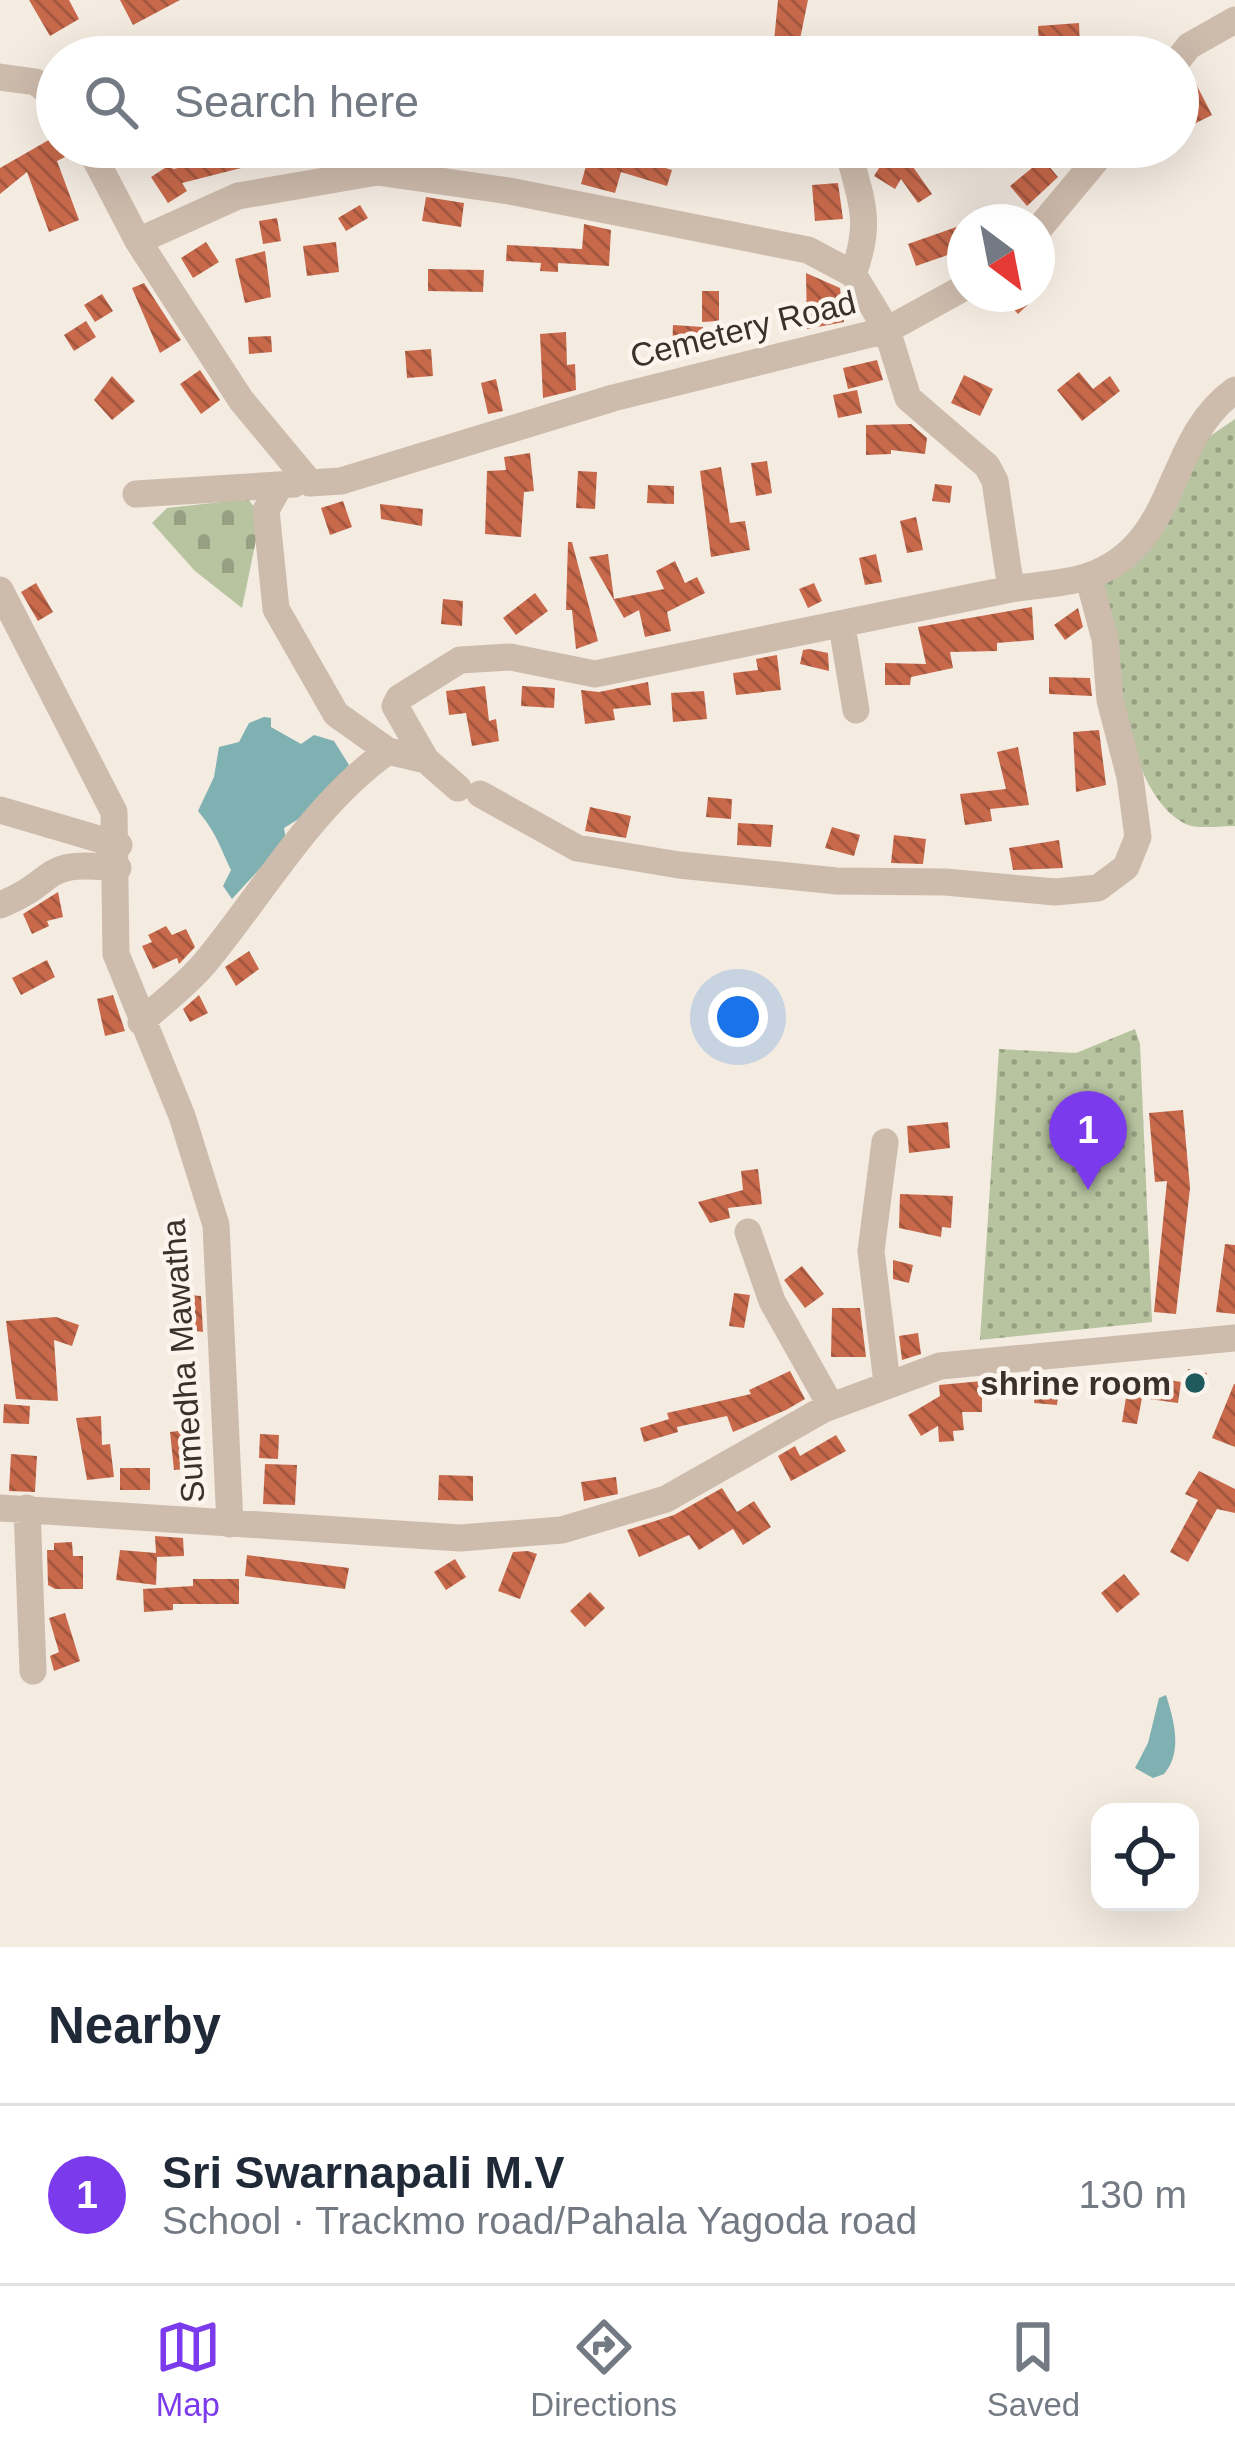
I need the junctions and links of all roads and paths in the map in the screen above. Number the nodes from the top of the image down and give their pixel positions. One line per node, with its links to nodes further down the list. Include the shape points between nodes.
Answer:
1 (1235, 20): 2 (street)
2 (1199, 43)
3 (0, 77): 4 (street)
4 (36, 82)
5 (100, 168): 9 (street)
6 (853, 168): 10 (street, via 867,237)
7 (1090, 168): 8 (street)
8 (1055, 209)
9 (137, 241): 10 (street, via 238,196 377,172 808,250); 14 (street, via 241,400)
10 (853, 274): 12 (street)
11 (947, 297): 12 (street)
12 (887, 330): 14 (street, Cemetery Road, via 613,398 341,481); 19 (street, Cemetery Road, via 908,398 995,481)
13 (1235, 390): 17 (street, via 1199,425 1145,542)
14 (310, 483): 15 (street, Cemetery Road)
15 (280, 485): 16 (street, Cemetery Road); 22 (street, via 266,511 276,609 336,714)
16 (136, 494)
17 (1088, 576): 19 (street); 23 (street, via 1138,837 1126,867 1098,888 837,881 577,848)
18 (0, 590): 25 (street, Sumedha Mawatha, via 114,812)
19 (1011, 590): 20 (street)
20 (842, 626): 21 (street); 23 (street, via 596,674 510,657 460,660 395,706)
21 (856, 710)
22 (388, 751): 23 (street); 27 (street, via 362,770 203,965)
23 (426, 760)
24 (0, 810): 25 (street)
25 (118, 856): 26 (street, via 47,872); 27 (street, Sumedha Mawatha, via 116,954)
26 (0, 905)
27 (142, 1022): 34 (street, Sumedha Mawatha, via 216,1225)
28 (885, 1142): 31 (street, via 871,1251)
29 (748, 1232): 32 (street, via 772,1301)
30 (1235, 1338): 31 (street, via 985,1360)
31 (887, 1383): 32 (street)
32 (831, 1406): 34 (street, via 666,1499 562,1530 460,1538)
33 (14, 1508): 34 (street); 35 (street)
34 (230, 1524)
35 (33, 1671)

